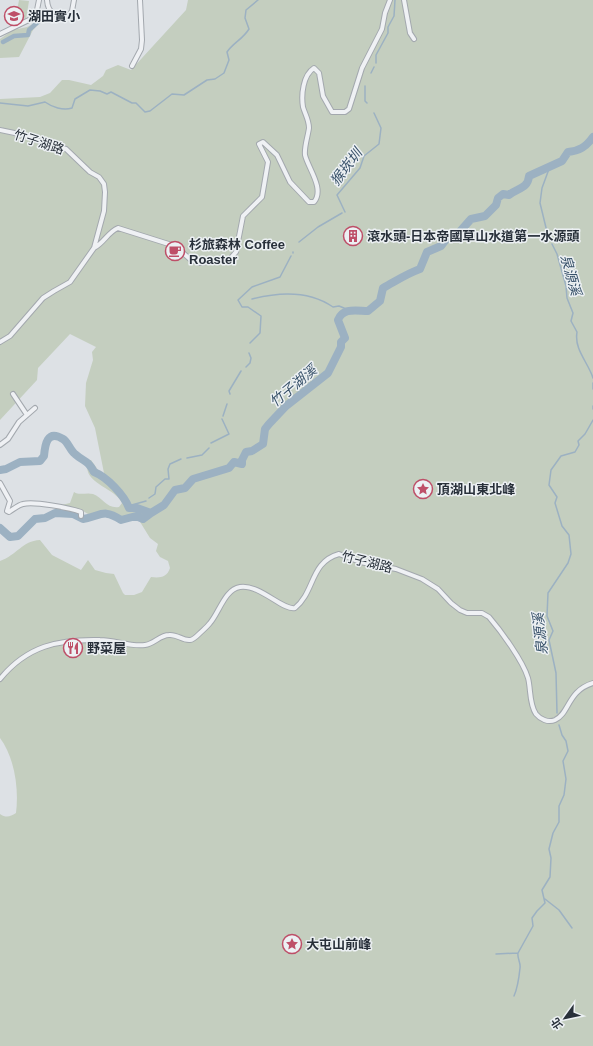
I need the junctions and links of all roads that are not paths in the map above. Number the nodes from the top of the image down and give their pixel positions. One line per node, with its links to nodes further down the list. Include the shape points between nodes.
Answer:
1 (39, 0): 7 (street, via 33,18)
2 (47, 0): 3 (street, via 52,14 62,16 69,15)
3 (74, 0)
4 (140, 0): 9 (street, via 143,34 141,49)
5 (390, 0): 11 (street, via 382,30 362,68 349,109 345,112 332,112 324,96 319,73 314,68 305,78 303,107 309,129 305,154 316,184 314,202 310,202 290,182 277,155 263,142 259,144 260,148 268,162 262,197 243,216 236,252 230,259 199,263 191,260 175,246 118,228)
6 (404, 0): 8 (street, via 410,33)
7 (0, 34)
8 (414, 39)
9 (132, 66)
10 (0, 130): 11 (street, 竹子湖路, via 66,149 90,172 99,177 104,184 104,211)
11 (94, 248): 12 (street, 竹子湖路, via 70,282 43,298 10,336)
12 (0, 342)
13 (13, 394): 15 (street)
14 (35, 408): 15 (street)
15 (27, 415): 16 (street)
16 (0, 446)
17 (0, 483): 18 (street, via 10,501 7,511 9,512 21,504 29,503 73,509 81,512)
18 (81, 516)
19 (0, 679): 20 (street, 竹子湖路, via 25,656 52,643 100,640 146,645 168,635 192,640 210,624 229,593 237,587 243,586 259,591 289,608 295,608 303,600 316,571 329,558 339,554 360,562 396,569 422,579 438,589 460,610 482,613 489,617 520,662 528,678 533,709 542,720 556,719 575,693)
20 (593, 683)

